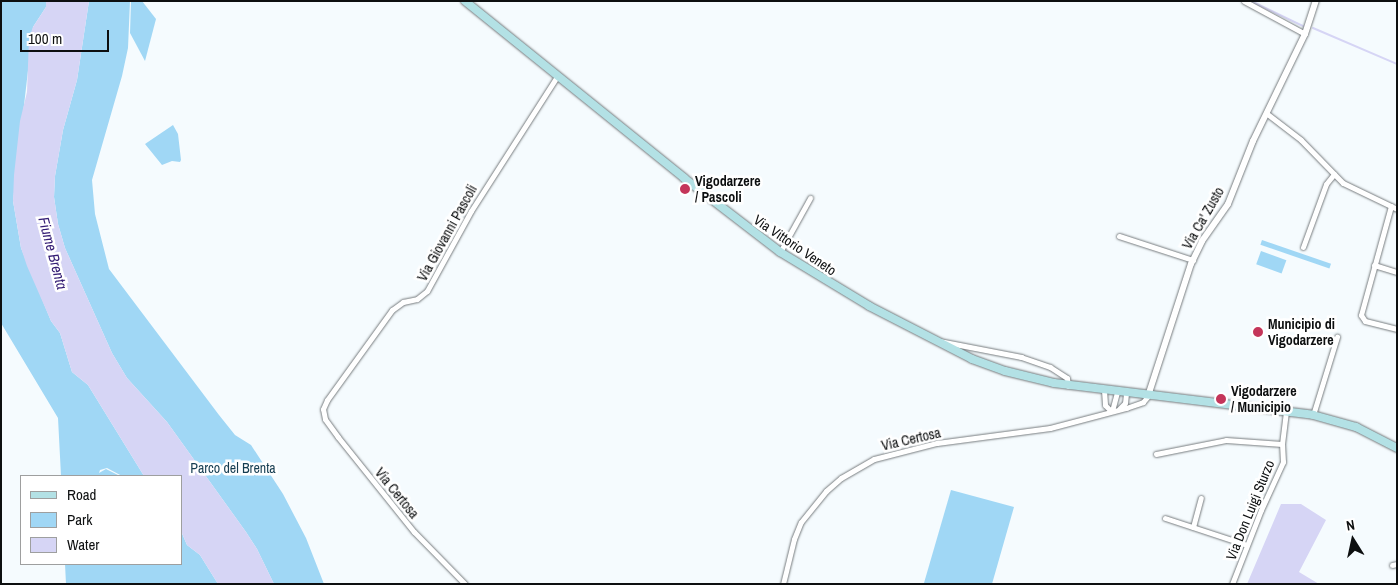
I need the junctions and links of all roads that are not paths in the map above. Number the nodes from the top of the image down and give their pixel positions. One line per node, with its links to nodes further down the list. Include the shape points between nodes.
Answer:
1 (465, 1): 5 (main road, Via Vittorio Veneto)
2 (1244, 1): 4 (street)
3 (1316, 1): 4 (street, Via Ca' Zusto)
4 (1305, 34): 6 (street, Via Ca' Zusto)
5 (558, 75): 13 (main road, Via Vittorio Veneto); 24 (street, Via Giovanni Pascoli, via 471,211 427,292 392,310)
6 (1266, 113): 7 (street, via 1301,140); 14 (street, Via Ca' Zusto, via 1228,204)
7 (1334, 174): 9 (street, via 1351,188); 12 (street, via 1326,184)
8 (810, 198): 13 (street)
9 (1391, 206): 10 (street); 15 (street)
10 (1397, 209)
11 (1119, 236): 14 (street)
12 (1302, 246)
13 (780, 252): 19 (main road, Via Vittorio Veneto, via 834,286)
14 (1193, 260): 23 (street, Via Ca' Zusto)
15 (1374, 265): 16 (street); 17 (street, via 1361,315 1365,321)
16 (1397, 272)
17 (1397, 329)
18 (1337, 337): 28 (street)
19 (936, 341): 20 (main road, Via Vittorio Veneto, via 1005,372); 20 (street, via 1043,364 1067,378)
20 (1068, 386): 21 (main road, Via Vittorio Veneto)
21 (1104, 390): 22 (main road, Via Vittorio Veneto); 27 (street, via 1105,405)
22 (1122, 392): 23 (main road, Via Vittorio Veneto); 25 (street, via 1125,404); 27 (street)
23 (1148, 396): 25 (street, Via Certosa, via 1143,402); 26 (main road, Via Vittorio Veneto)
24 (323, 409): 36 (street, Via Certosa, via 325,419 338,437 414,532)
25 (1119, 410): 27 (street, Via Certosa)
26 (1286, 410): 28 (main road, Via Vittorio Veneto); 29 (street, Via Don Luigi Sturzo)
27 (1112, 411): 37 (street, Via Certosa, via 1050,428 937,443 874,459 841,478 806,516 794,539)
28 (1313, 415): 30 (main road, Via Vittorio Veneto, via 1356,427)
29 (1282, 444): 31 (street, Via Don Luigi Sturzo, via 1226,440); 35 (street, Via Don Luigi Sturzo, via 1283,462)
30 (1397, 448)
31 (1156, 454)
32 (1201, 498): 34 (street)
33 (1165, 518): 34 (street)
34 (1193, 528): 35 (street)
35 (1247, 545): 38 (street, Via Don Luigi Sturzo)
36 (465, 584)
37 (783, 584)
38 (1232, 584)

